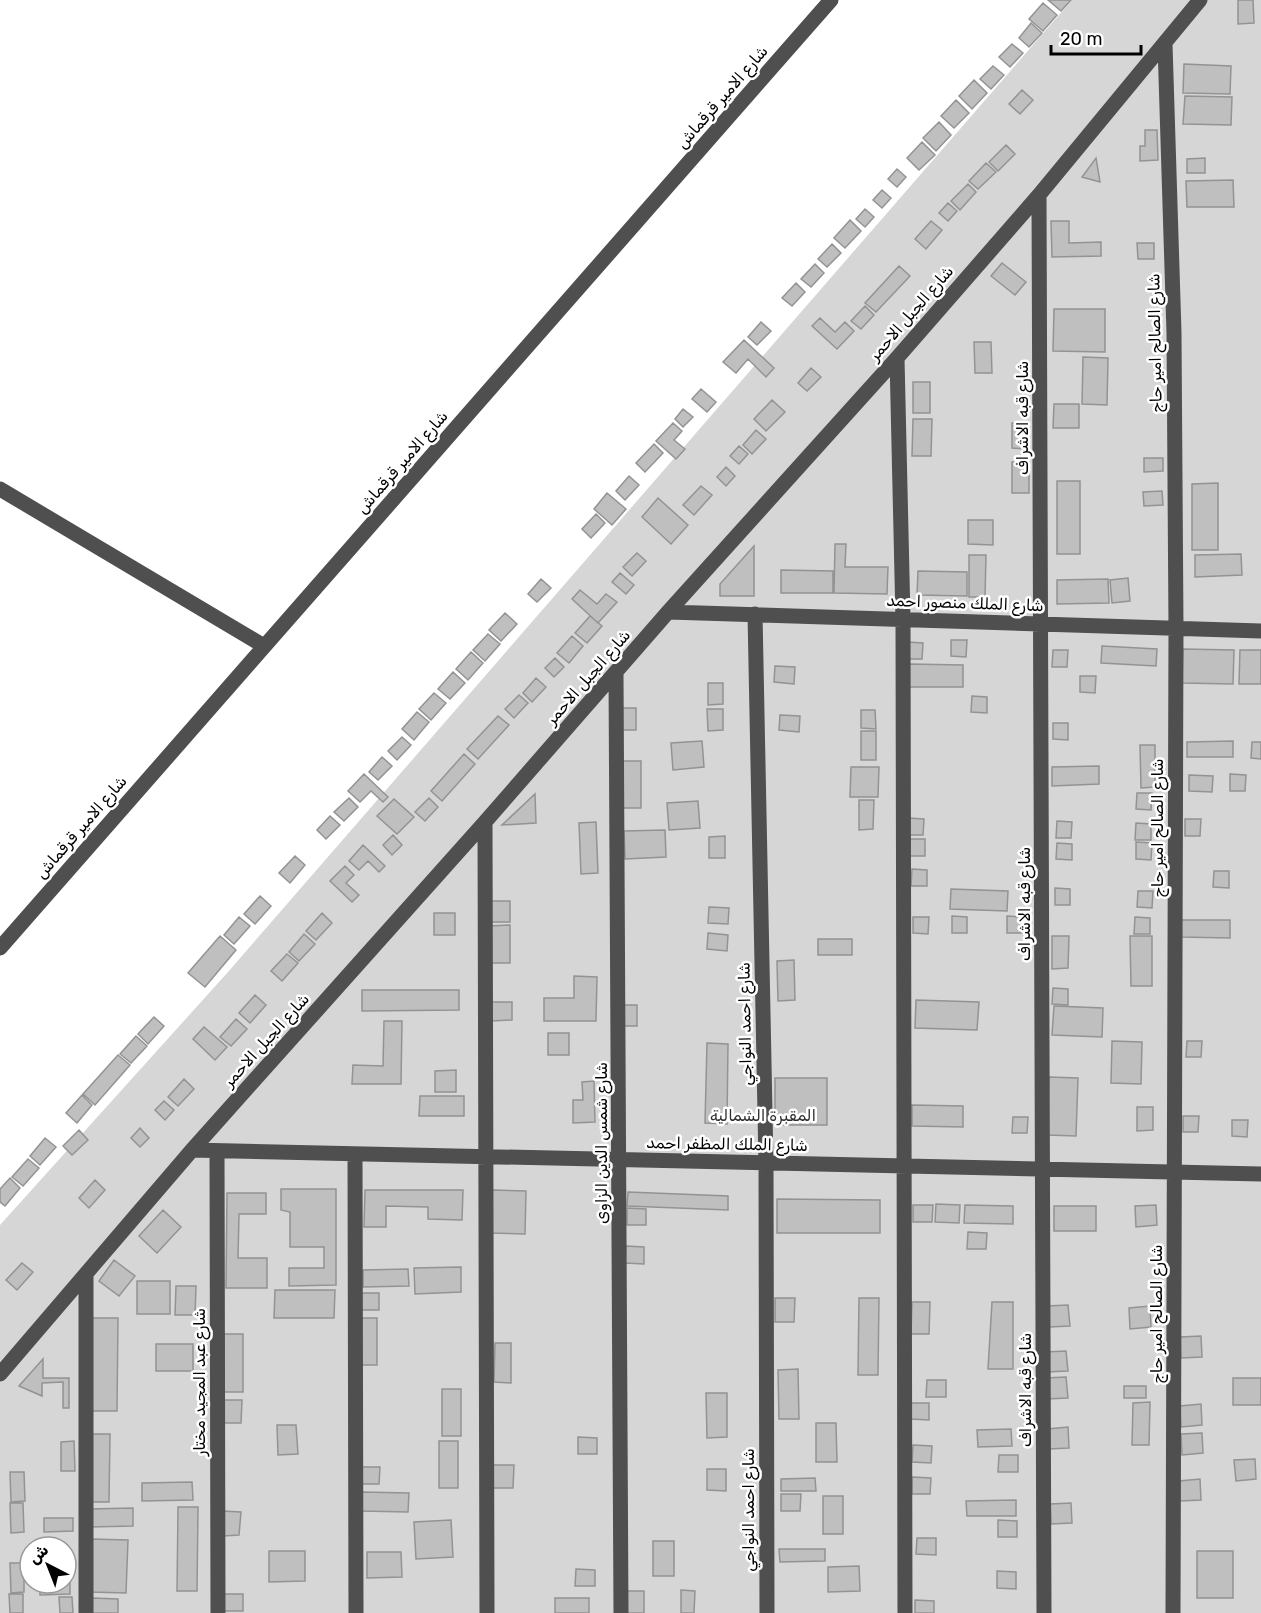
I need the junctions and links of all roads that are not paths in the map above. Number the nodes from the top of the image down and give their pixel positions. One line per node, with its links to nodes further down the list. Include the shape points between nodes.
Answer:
1 (831, 0): 13 (street, شارع الامير قرقماش)
2 (1200, 0): 3 (street, شارع الجبل الاحمر)
3 (1165, 44): 4 (street, شارع الجبل الاحمر); 11 (street, شارع الصالح امير حاج, via 1174,333)
4 (1039, 195): 5 (street, شارع الجبل الاحمر); 10 (street, شارع قبه الاشراف)
5 (897, 358): 7 (street, شارع الجبل الاحمر); 9 (street)
6 (0, 489): 13 (street)
7 (668, 612): 8 (street, شارع الملك منصور احمد); 14 (street, شارع الجبل الاحمر)
8 (755, 614): 9 (street, شارع الملك منصور احمد); 22 (street, شارع احمد النواجي)
9 (903, 619): 10 (street, شارع الملك منصور احمد); 23 (street)
10 (1040, 624): 11 (street, شارع الملك منصور احمد); 24 (street, شارع قبه الاشراف)
11 (1176, 628): 12 (street, شارع الملك منصور احمد); 25 (street, شارع الصالح امير حاج)
12 (1261, 631)
13 (264, 646): 16 (street, شارع الامير قرقماش)
14 (616, 673): 15 (street, شارع الجبل الاحمر); 21 (street, شارع شمس الدين الزاوى)
15 (485, 822): 17 (street, شارع الجبل الاحمر); 20 (street)
16 (0, 948)
17 (192, 1150): 18 (street, شارع الملك المظفر احمد); 27 (street, شارع الجبل الاحمر)
18 (217, 1151): 19 (street, شارع الملك المظفر احمد); 30 (street, شارع عبد المجيد مختار)
19 (355, 1154): 20 (street, شارع الملك المظفر احمد); 31 (street)
20 (486, 1157): 21 (street, شارع الملك المظفر احمد); 32 (street)
21 (619, 1160): 22 (street, شارع الملك المظفر احمد); 33 (street, شارع شمس الدين الزاوى)
22 (766, 1163): 23 (street, شارع الملك المظفر احمد); 34 (street, شارع احمد النواجي)
23 (905, 1166): 24 (street, شارع الملك المظفر احمد); 35 (street)
24 (1043, 1169): 25 (street, شارع الملك المظفر احمد); 36 (street, شارع قبه الاشراف)
25 (1174, 1172): 26 (street, شارع الملك المظفر احمد); 37 (street, شارع الصالح امير حاج)
26 (1261, 1174)
27 (86, 1274): 28 (street, شارع الجبل الاحمر); 29 (street)
28 (0, 1374)
29 (86, 1613)
30 (218, 1613)
31 (356, 1613)
32 (487, 1613)
33 (621, 1613)
34 (767, 1613)
35 (905, 1613)
36 (1044, 1613)
37 (1173, 1613)

